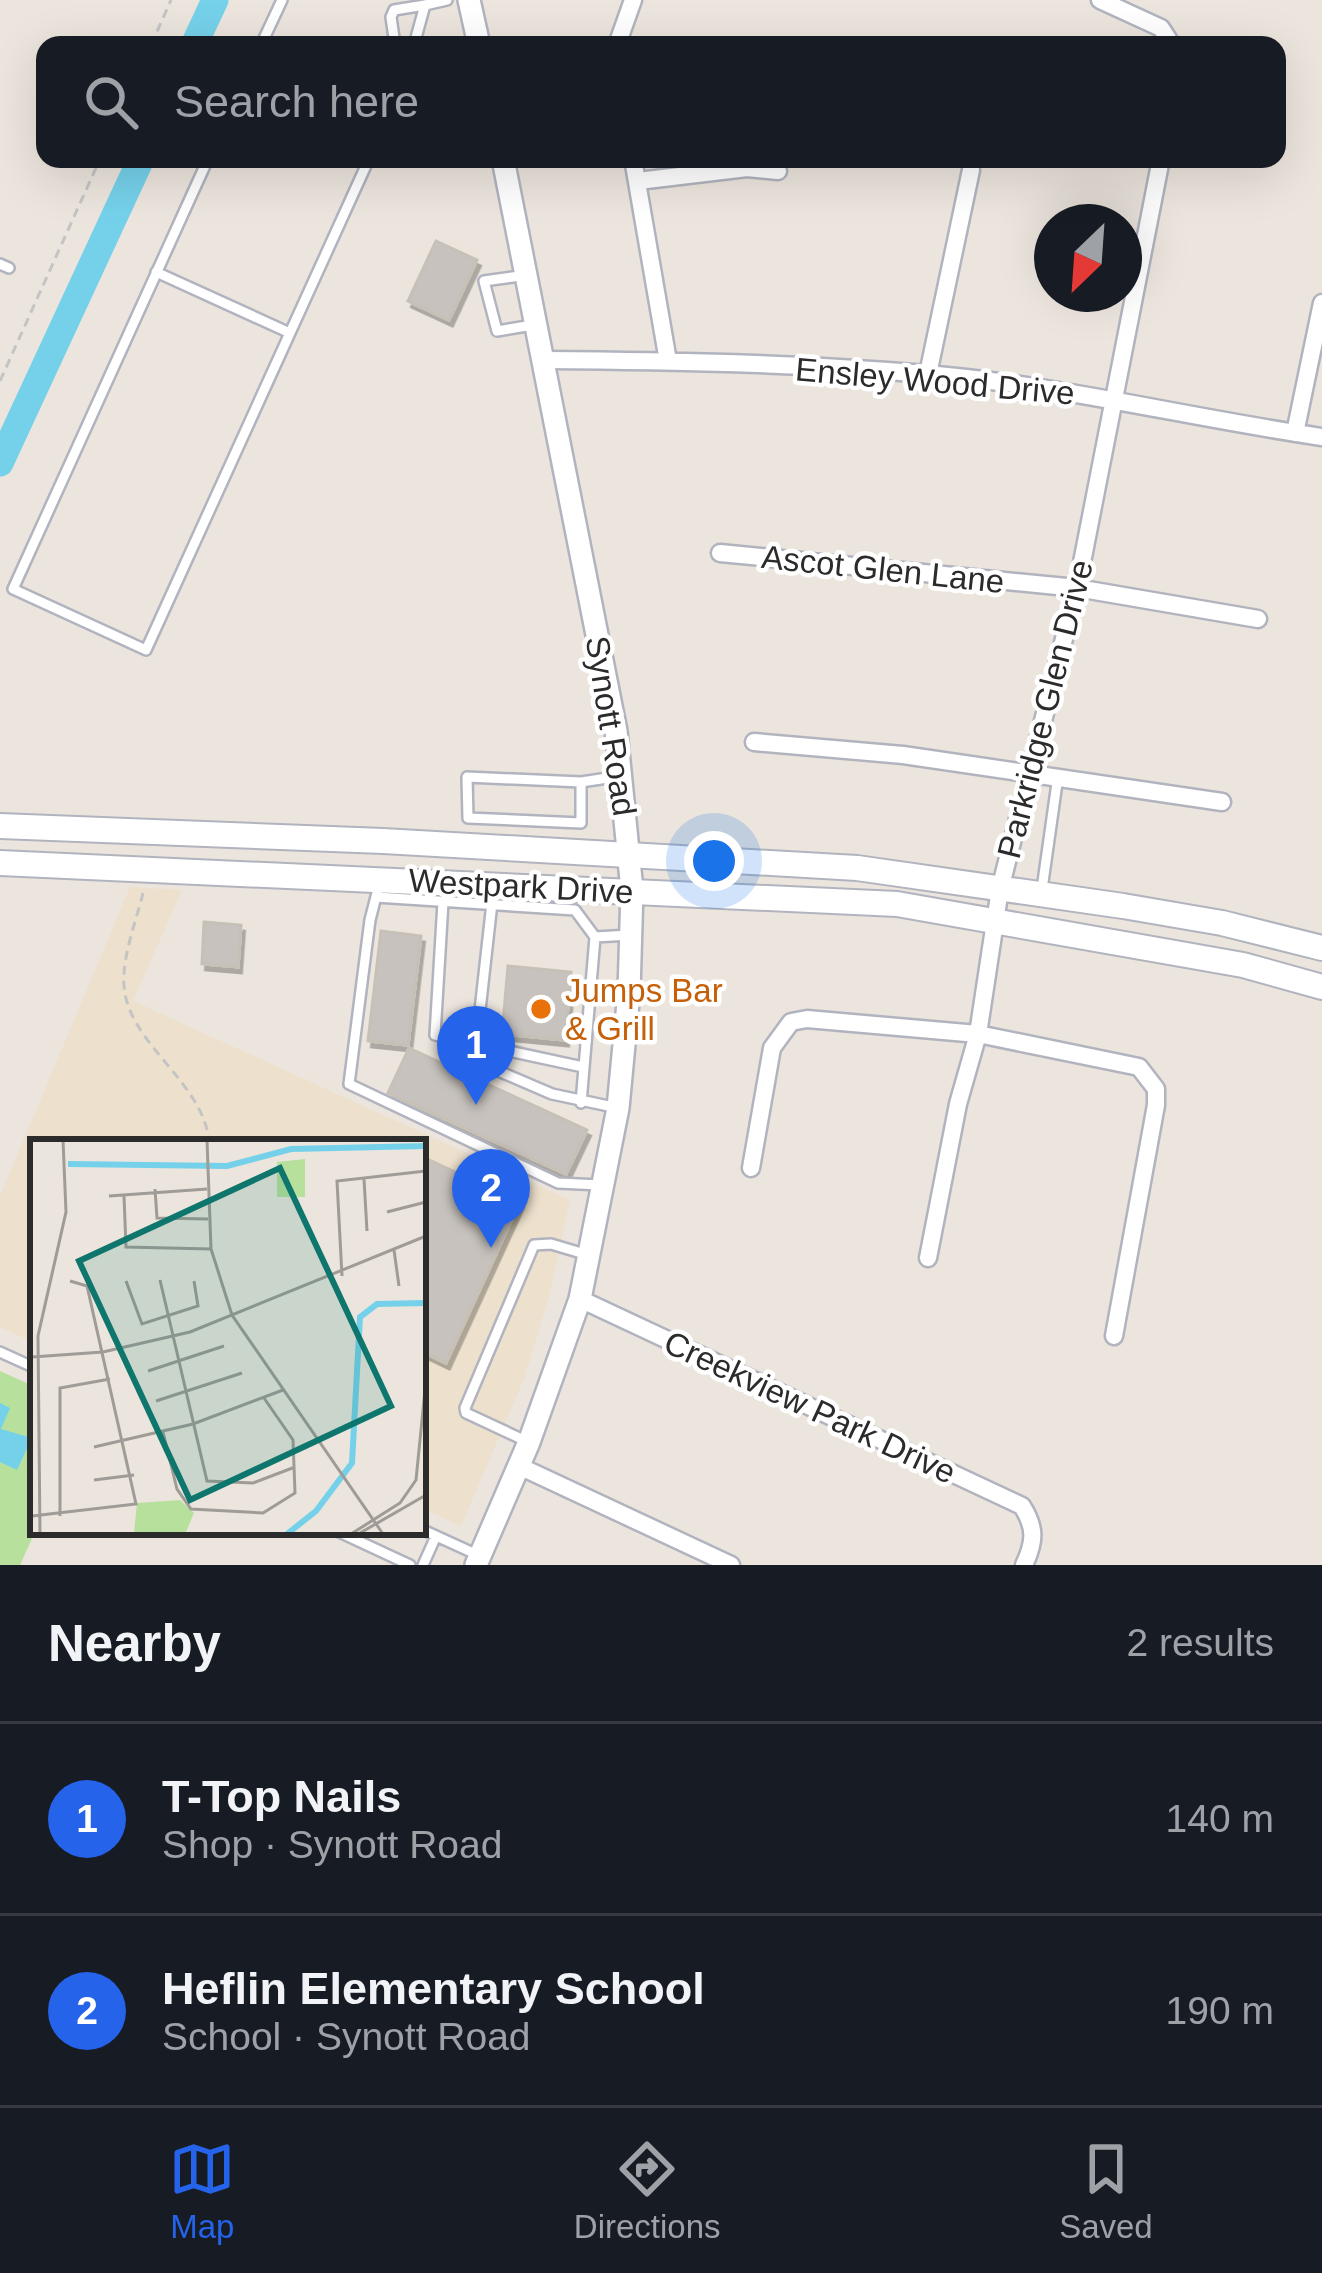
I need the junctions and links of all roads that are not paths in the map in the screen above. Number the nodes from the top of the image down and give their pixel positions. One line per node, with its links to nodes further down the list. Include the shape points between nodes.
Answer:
1 (282, 0): 7 (lane)
2 (448, 0): 6 (lane)
3 (470, 0): 10 (street)
4 (633, 0): 11 (street)
5 (1100, 0): 12 (street)
6 (425, 5): 8 (lane, via 394,10); 9 (lane)
7 (265, 36)
8 (394, 36)
9 (416, 36)
10 (477, 36)
11 (620, 36)
12 (1166, 36)
13 (204, 168): 21 (lane)
14 (365, 168): 25 (lane)
15 (505, 168): 22 (street, Synott Road)
16 (635, 168): 20 (street)
17 (1159, 168): 29 (street, Parkridge Glen Drive)
18 (971, 170): 28 (street)
19 (778, 171): 20 (street)
20 (638, 181): 27 (street)
21 (156, 272): 25 (lane); 25 (lane, via 13,590 146,650)
22 (527, 275): 24 (street, Synott Road); 24 (lane, via 484,281 497,331)
23 (1322, 303): 30 (street)
24 (536, 325): 26 (street, Synott Road)
25 (290, 334)
26 (544, 360): 27 (street, Ensley Wood Drive); 37 (street, Synott Road)
27 (668, 361): 28 (street, Ensley Wood Drive)
28 (928, 374): 29 (street, Ensley Wood Drive)
29 (1115, 399): 30 (street, Ensley Wood Drive); 33 (street, Parkridge Glen Drive)
30 (1295, 433): 31 (street, Ensley Wood Drive)
31 (1322, 437)
32 (720, 553): 33 (street, Ascot Glen Lane)
33 (1077, 588): 34 (street, Ascot Glen Lane); 36 (street, Parkridge Glen Drive)
34 (1258, 619)
35 (754, 742): 36 (street)
36 (1031, 771): 38 (street); 57 (street, Parkridge Glen Drive)
37 (621, 776): 43 (lane); 53 (street, Synott Road)
38 (1058, 776): 48 (street); 59 (lane)
39 (496, 778): 40 (lane); 44 (lane); 49 (lane, via 467,777)
40 (517, 779): 41 (lane); 45 (lane)
41 (536, 780): 42 (lane); 46 (lane)
42 (556, 781): 43 (lane); 47 (lane)
43 (580, 782): 49 (lane, via 581,823)
44 (496, 794)
45 (516, 795)
46 (536, 796)
47 (556, 797)
48 (1222, 802)
49 (474, 819): 52 (lane)
50 (0, 826): 51 (main road, Westpark Drive)
51 (383, 842): 52 (main road, Westpark Drive); 55 (main road)
52 (474, 847): 53 (main road, Westpark Drive)
53 (631, 856): 56 (street, Synott Road); 57 (main road, Westpark Drive, via 857,868)
54 (0, 863): 55 (main road, Westpark Drive)
55 (378, 888): 58 (main road, Westpark Drive); 60 (lane); 72 (lane, via 349,1084 558,1183)
56 (632, 890): 58 (main road, Westpark Drive); 61 (main road, Westpark Drive, via 897,904); 62 (street, Synott Road)
57 (1000, 890): 59 (main road, Westpark Drive); 61 (street, Parkridge Glen Drive)
58 (493, 895): 60 (lane); 63 (lane, via 575,910); 67 (lane)
59 (1040, 895): 64 (main road, Westpark Drive, via 1222,923)
60 (443, 902): 67 (lane, via 435,1035)
61 (998, 921): 65 (main road, Westpark Drive); 66 (street, Parkridge Glen Drive)
62 (630, 935): 63 (lane); 70 (street, Synott Road)
63 (596, 937): 68 (lane)
64 (1322, 949)
65 (1322, 987)
66 (978, 1034): 71 (street, via 791,1022 772,1048); 74 (street, Parkridge Glen Drive); 76 (street, via 1139,1067 1156,1089)
67 (476, 1046): 68 (lane); 69 (lane, via 482,1064)
68 (583, 1067): 69 (lane)
69 (581, 1103): 70 (lane)
70 (618, 1108): 72 (street, Synott Road)
71 (751, 1168)
72 (603, 1186): 73 (street, Synott Road)
73 (588, 1256): 75 (street, Synott Road); 79 (lane, via 535,1245 465,1408)
74 (928, 1258)
75 (580, 1299): 79 (street, Synott Road); 88 (street, Creekview Park Drive, via 1022,1506 1034,1523)
76 (1114, 1336)
77 (0, 1352): 78 (lane)
78 (30, 1366)
79 (529, 1442): 80 (street, Synott Road)
80 (518, 1466): 84 (street, Synott Road); 87 (street)
81 (426, 1531): 83 (lane)
82 (345, 1535): 85 (lane)
83 (436, 1536): 84 (lane); 86 (lane)
84 (478, 1561)
85 (410, 1565)
86 (423, 1565)
87 (731, 1565)
88 (1024, 1565)

